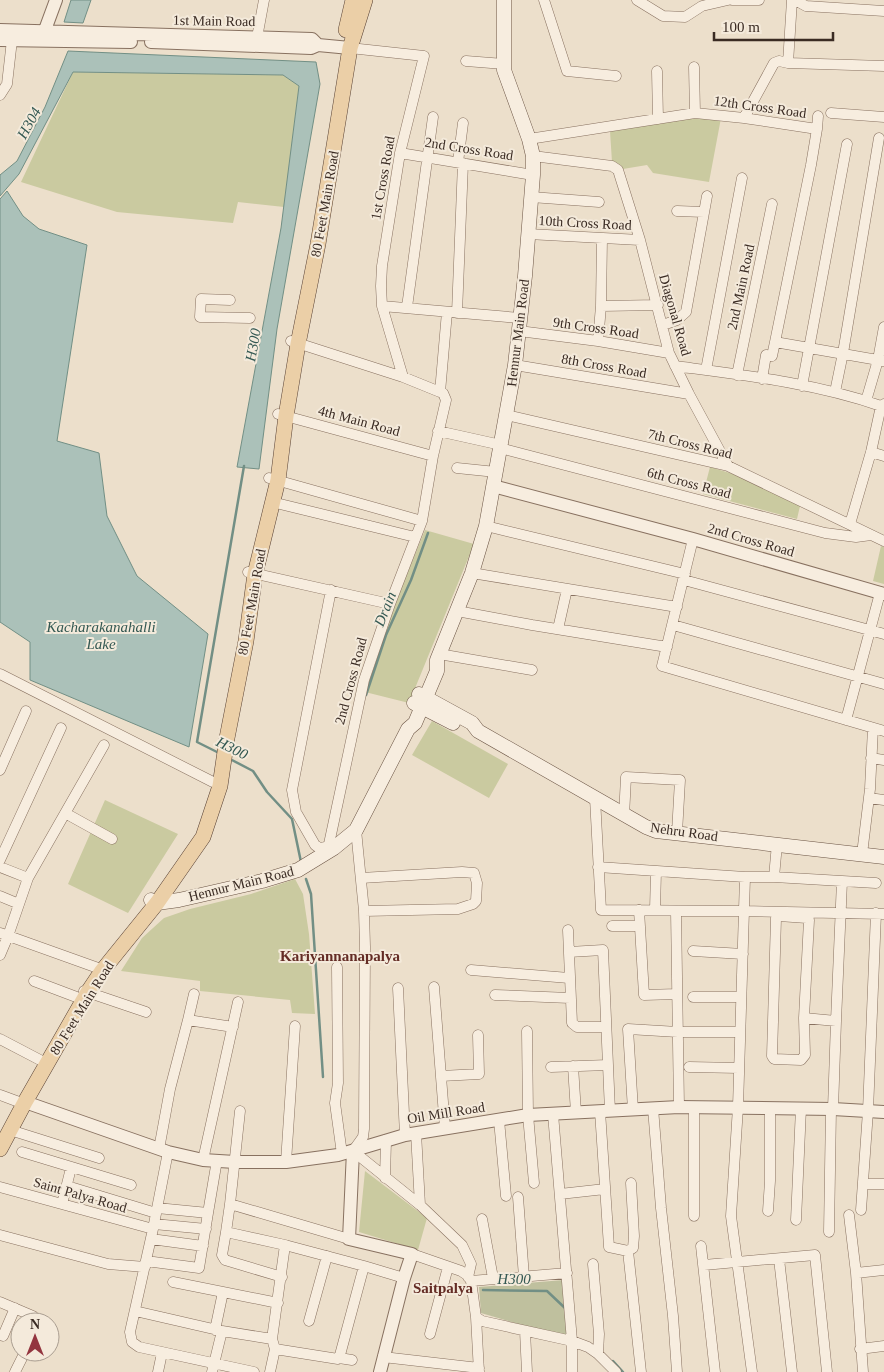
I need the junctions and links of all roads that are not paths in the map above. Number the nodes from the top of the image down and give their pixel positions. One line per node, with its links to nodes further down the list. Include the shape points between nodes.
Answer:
1 (56, 0): 15 (street)
2 (264, 0): 18 (street)
3 (353, 0): 19 (main road, 80 Feet Main Road)
4 (365, 0): 19 (main road, 80 Feet Main Road)
5 (504, 0): 23 (main road, Hennur Main Road)
6 (544, 0): 27 (street, via 567,71)
7 (730, 0): 11 (street); 12 (street)
8 (759, 0): 11 (street)
9 (793, 0): 13 (street, via 806,6); 22 (street)
10 (642, 1): 12 (street, via 663,16 672,17 684,17)
11 (745, 1)
12 (707, 2)
13 (884, 11)
14 (0, 30): 15 (street)
15 (43, 35): 16 (street); 17 (street)
16 (72, 38): 18 (street); 18 (street, 1st Main Road, via 92,32)
17 (6, 40): 28 (street, via 7,84)
18 (256, 42): 19 (street, 1st Main Road, via 312,39 318,45)
19 (346, 47): 20 (street, 1st Main Road); 67 (main road, 80 Feet Main Road)
20 (424, 56): 41 (street, 1st Cross Road)
21 (466, 61): 23 (street)
22 (788, 63): 24 (street); 34 (street, via 774,63)
23 (504, 64): 39 (main road, Hennur Main Road)
24 (884, 66)
25 (694, 67): 29 (street)
26 (657, 70): 35 (street)
27 (616, 76)
28 (0, 95)
29 (695, 113): 34 (street, 12th Cross Road); 35 (street, 12th Cross Road)
30 (831, 113): 33 (street)
31 (818, 116): 37 (street)
32 (433, 117): 43 (street)
33 (884, 117)
34 (744, 118): 37 (street, 12th Cross Road)
35 (658, 119): 39 (street, 12th Cross Road)
36 (463, 123): 44 (street)
37 (817, 129): 68 (street, 12th Cross Road)
38 (879, 138): 71 (street)
39 (529, 139): 42 (main road, Hennur Main Road)
40 (847, 144): 69 (street)
41 (400, 153): 43 (street, 2nd Cross Road); 58 (street, 1st Cross Road, via 382,266)
42 (532, 156): 45 (main road, Hennur Main Road); 55 (street, Diagonal Road, via 612,166 618,170)
43 (428, 158): 44 (street, 2nd Cross Road); 60 (street)
44 (461, 163): 45 (street, 2nd Cross Road); 61 (street)
45 (533, 175): 48 (main road, Hennur Main Road)
46 (742, 178): 75 (street)
47 (706, 196): 52 (street)
48 (531, 197): 49 (street); 53 (main road, Hennur Main Road)
49 (599, 202)
50 (772, 204): 76 (street, 2nd Main Road)
51 (677, 211): 52 (street)
52 (704, 212): 64 (street, via 686,312 677,320)
53 (528, 234): 54 (street, 10th Cross Road); 63 (main road, Hennur Main Road)
54 (602, 238): 55 (street, 10th Cross Road); 59 (street)
55 (640, 240): 57 (street, Diagonal Road)
56 (230, 300): 62 (street, via 201,299 200,317)
57 (658, 305): 59 (street); 64 (street, Diagonal Road)
58 (382, 306): 60 (street); 77 (street, 1st Cross Road)
59 (601, 306): 66 (street)
60 (407, 307): 61 (street)
61 (452, 312): 63 (street); 80 (street)
62 (250, 318)
63 (520, 324): 66 (street, 9th Cross Road); 73 (main road, Hennur Main Road)
64 (663, 324): 70 (street, Diagonal Road)
65 (884, 327): 72 (street)
66 (598, 341): 70 (street, 9th Cross Road)
67 (294, 342): 77 (street); 85 (main road, 80 Feet Main Road)
68 (775, 342): 69 (street); 78 (street, 12th Cross Road, via 772,356 766,355)
69 (810, 347): 71 (street); 79 (street)
70 (669, 353): 74 (street, Diagonal Road)
71 (843, 353): 72 (street); 81 (street)
72 (881, 361): 83 (street)
73 (515, 365): 82 (street, 8th Cross Road); 86 (main road, Hennur Main Road)
74 (674, 366): 75 (street); 82 (street, Diagonal Road)
75 (706, 370): 76 (street)
76 (737, 375): 78 (street)
77 (403, 377): 80 (street)
78 (762, 379): 79 (street)
79 (802, 386): 81 (street)
80 (440, 392): 87 (street, 2nd Cross Road, via 446,400)
81 (835, 392): 83 (street)
82 (689, 394): 92 (street, Diagonal Road)
83 (866, 401): 84 (street)
84 (883, 405): 89 (street)
85 (282, 415): 90 (street, 4th Main Road); 95 (main road, 80 Feet Main Road)
86 (506, 415): 88 (main road, Hennur Main Road); 92 (street, 7th Cross Road)
87 (438, 431): 88 (street, 6th Cross Road); 90 (street, 2nd Cross Road)
88 (500, 446): 94 (main road, Hennur Main Road); 101 (street, 6th Cross Road, via 825,533 856,537)
89 (871, 452): 91 (street); 99 (street)
90 (433, 456): 98 (street, 2nd Cross Road)
91 (884, 456)
92 (728, 466): 99 (street, 7th Cross Road)
93 (457, 468): 94 (street)
94 (496, 472): 96 (main road, Hennur Main Road)
95 (273, 479): 97 (main road, 80 Feet Main Road); 98 (street); 105 (main road, 80 Feet Main Road)
96 (493, 486): 100 (main road, Hennur Main Road); 103 (street, 2nd Cross Road)
97 (272, 502): 102 (street); 105 (main road, 80 Feet Main Road)
98 (422, 521): 102 (street, 2nd Cross Road)
99 (850, 524): 101 (street, 7th Cross Road)
100 (486, 526): 106 (main road, Hennur Main Road); 107 (street)
101 (871, 534): 104 (street, 7th Cross Road)
102 (415, 537): 111 (street, 2nd Cross Road)
103 (692, 539): 107 (street); 110 (street, 2nd Cross Road)
104 (884, 540)
105 (251, 573): 109 (street); 134 (main road, 80 Feet Main Road)
106 (472, 573): 108 (street); 113 (main road, Hennur Main Road)
107 (684, 577): 112 (street); 116 (street)
108 (567, 589): 112 (street); 115 (street)
109 (331, 590): 111 (street); 144 (street, via 292,790 296,812 315,845)
110 (882, 593): 116 (street)
111 (390, 604): 144 (street, 2nd Cross Road, via 364,680)
112 (678, 606): 114 (street)
113 (457, 611): 115 (street); 119 (main road, Hennur Main Road)
114 (673, 625): 118 (street); 122 (street)
115 (558, 629): 118 (street)
116 (870, 630): 117 (street); 122 (street)
117 (884, 634)
118 (667, 647): 126 (street, via 662,666)
119 (438, 657): 120 (street); 124 (main road, Hennur Main Road, via 428,669)
120 (532, 670)
121 (0, 674): 134 (street)
122 (858, 677): 123 (street); 126 (street)
123 (884, 684)
124 (420, 700): 135 (main road, Nehru Road, via 470,732 478,730); 140 (main road, Hennur Main Road)
125 (26, 711): 133 (street)
126 (846, 720): 128 (street)
127 (61, 728): 147 (street)
128 (873, 728): 129 (street); 131 (street)
129 (884, 730)
130 (104, 745): 138 (street)
131 (871, 758): 132 (street); 136 (street)
132 (884, 760)
133 (0, 770)
134 (217, 783): 158 (main road, 80 Feet Main Road, via 191,843)
135 (595, 798): 139 (main road, Nehru Road); 149 (street)
136 (868, 798): 137 (street); 145 (street)
137 (884, 800)
138 (65, 813): 142 (street); 153 (street)
139 (624, 816): 141 (main road, Nehru Road, via 646,827); 141 (street, via 626,777 680,780)
140 (356, 830): 144 (main road, Hennur Main Road); 154 (street)
141 (677, 833): 143 (main road, Nehru Road)
142 (112, 839)
143 (777, 844): 145 (main road, Nehru Road); 152 (street)
144 (329, 848): 158 (main road, Hennur Main Road, via 298,870 179,900)
145 (862, 854): 146 (main road, Nehru Road)
146 (884, 856)
147 (0, 860)
148 (0, 867): 153 (street)
149 (598, 867): 150 (street); 160 (street, via 602,910)
150 (656, 871): 151 (street); 161 (street)
151 (745, 877): 152 (street); 164 (street)
152 (774, 877): 155 (street)
153 (28, 878): 159 (street)
154 (360, 878): 163 (street); 163 (street, via 462,872 474,873 478,883 476,901 458,909)
155 (842, 882): 156 (street); 165 (street)
156 (876, 883)
157 (0, 896): 159 (street)
158 (154, 901): 176 (main road, 80 Feet Main Road)
159 (19, 904): 170 (street)
160 (639, 910): 161 (street); 168 (street)
161 (654, 910): 162 (street)
162 (676, 910): 164 (street); 184 (street)
163 (364, 911): 234 (street, via 364,1129 363,1137)
164 (744, 911): 165 (street); 173 (street)
165 (841, 913): 166 (street); 193 (street)
166 (880, 913): 221 (street)
167 (612, 926): 168 (street)
168 (640, 926): 184 (street, via 644,995)
169 (568, 930): 172 (street)
170 (4, 934): 174 (street); 176 (street)
171 (693, 951): 173 (street)
172 (569, 952): 178 (street); 196 (street, via 603,950)
173 (743, 954): 187 (street)
174 (0, 955)
175 (337, 967): 234 (street, via 338,1083 335,1108)
176 (100, 969): 182 (main road, 80 Feet Main Road)
177 (471, 970): 178 (street)
178 (569, 978): 188 (street)
179 (34, 981): 182 (street)
180 (434, 987): 208 (street)
181 (398, 988): 229 (street)
182 (84, 994): 190 (street); 202 (main road, 80 Feet Main Road); 210 (main road, 80 Feet Main Road)
183 (194, 994): 192 (street)
184 (678, 994): 198 (street)
185 (495, 995): 188 (street)
186 (693, 996): 187 (street)
187 (741, 997): 199 (street)
188 (570, 998): 196 (street, via 573,1025 577,1028)
189 (238, 1002): 195 (street)
190 (146, 1012)
191 (804, 1018): 191 (street, via 803,1059 774,1059 778,916 809,920); 193 (street)
192 (188, 1020): 195 (street); 232 (street, via 170,1089)
193 (836, 1021): 217 (street)
194 (295, 1026): 239 (street)
195 (233, 1027): 236 (street)
196 (606, 1027): 203 (street)
197 (527, 1031): 225 (street)
198 (678, 1032): 199 (street); 211 (street); 218 (street, via 628,1029)
199 (740, 1032): 207 (street)
200 (478, 1036): 208 (street, via 479,1074)
201 (1, 1042): 202 (street)
202 (42, 1061): 210 (main road, 80 Feet Main Road)
203 (608, 1065): 204 (street); 220 (street)
204 (573, 1066): 205 (street); 222 (street)
205 (551, 1067)
206 (688, 1067): 207 (street)
207 (739, 1068): 213 (street)
208 (441, 1076): 227 (street)
209 (0, 1095): 210 (street)
210 (22, 1102): 228 (main road, 80 Feet Main Road); 232 (street, Oil Mill Road)
211 (679, 1107): 212 (street, Oil Mill Road); 214 (street, Oil Mill Road)
212 (694, 1107): 213 (street, Oil Mill Road); 261 (street)
213 (738, 1107): 215 (street, Oil Mill Road); 277 (street, via 731,1216)
214 (653, 1108): 218 (street, Oil Mill Road); 323 (street)
215 (770, 1108): 216 (street, Oil Mill Road); 258 (street)
216 (801, 1108): 217 (street, Oil Mill Road); 263 (street)
217 (832, 1109): 221 (street, Oil Mill Road); 267 (street)
218 (633, 1110): 220 (street, Oil Mill Road)
219 (240, 1111): 238 (street)
220 (605, 1111): 222 (street, Oil Mill Road); 249 (street)
221 (868, 1111): 223 (street, Oil Mill Road); 244 (street)
222 (576, 1112): 224 (street, Oil Mill Road)
223 (884, 1112)
224 (553, 1114): 225 (street, Oil Mill Road); 250 (street)
225 (528, 1115): 226 (street, Oil Mill Road); 242 (street)
226 (499, 1120): 227 (street, Oil Mill Road); 251 (street)
227 (445, 1128): 229 (street, Oil Mill Road)
228 (5, 1133): 231 (main road, 80 Feet Main Road); 235 (street)
229 (410, 1134): 230 (street, Oil Mill Road); 255 (street)
230 (386, 1140): 234 (street, Oil Mill Road); 241 (street)
231 (0, 1149)
232 (164, 1150): 236 (street, Oil Mill Road); 257 (street)
233 (22, 1152): 240 (street)
234 (347, 1153): 239 (street, Oil Mill Road); 241 (street); 269 (street)
235 (99, 1158)
236 (203, 1160): 237 (street, Oil Mill Road)
237 (217, 1160): 238 (street, Oil Mill Road); 259 (street)
238 (236, 1162): 239 (street, Oil Mill Road); 254 (street)
239 (286, 1162)
240 (71, 1168): 246 (street); 247 (street)
241 (385, 1178): 255 (street)
242 (534, 1183)
243 (631, 1183): 273 (street, via 634,1236 633,1248)
244 (864, 1184): 245 (street); 256 (street)
245 (884, 1184)
246 (131, 1185)
247 (66, 1186): 253 (street); 257 (street)
248 (0, 1187): 253 (street, Saint Palya Road)
249 (605, 1189): 250 (street); 273 (street, via 609,1247)
250 (560, 1194): 284 (street)
251 (506, 1196)
252 (518, 1197): 287 (street)
253 (62, 1204): 265 (street, Saint Palya Road)
254 (230, 1204): 266 (street); 269 (street)
255 (420, 1205): 290 (street, via 462,1244 472,1264)
256 (861, 1210)
257 (157, 1211): 259 (street); 265 (street)
258 (768, 1211)
259 (208, 1213): 264 (street)
260 (849, 1215): 285 (street)
261 (694, 1216)
262 (482, 1219): 289 (street)
263 (796, 1220)
264 (206, 1229): 265 (street); 271 (street)
265 (153, 1231): 271 (street); 278 (street)
266 (226, 1232): 270 (street); 286 (street, via 222,1255 225,1260)
267 (829, 1232)
268 (0, 1235): 278 (street, via 108,1264)
269 (349, 1239): 274 (street)
270 (285, 1245): 275 (street); 286 (street)
271 (203, 1246): 278 (street, via 199,1268)
272 (701, 1246): 280 (street)
273 (628, 1251): 322 (street)
274 (412, 1254): 282 (street); 288 (street)
275 (327, 1256): 281 (street); 299 (street)
276 (778, 1259): 277 (street); 326 (street); 327 (street, via 815,1255)
277 (737, 1263): 280 (street); 325 (street)
278 (146, 1264): 296 (street)
279 (593, 1264): 309 (street)
280 (704, 1265): 324 (street)
281 (364, 1266): 288 (street); 311 (street)
282 (448, 1267): 290 (street, via 461,1271); 302 (street)
283 (884, 1270): 285 (street)
284 (567, 1273): 287 (street); 304 (street)
285 (856, 1274): 307 (street)
286 (282, 1277): 294 (street)
287 (524, 1277): 289 (street)
288 (404, 1278): 310 (street)
289 (493, 1278): 290 (street)
290 (469, 1279): 298 (street)
291 (173, 1282): 292 (street)
292 (223, 1292): 294 (street); 300 (street)
293 (0, 1302): 295 (street)
294 (278, 1303): 305 (street)
295 (15, 1308): 297 (street); 303 (street)
296 (135, 1311): 300 (street); 308 (street, via 130,1336 132,1342 138,1348)
297 (24, 1312)
298 (476, 1317): 301 (street); 314 (street)
299 (309, 1321)
300 (219, 1330): 305 (street); 313 (street)
301 (525, 1330): 304 (street); 319 (street)
302 (430, 1334)
303 (4, 1336)
304 (572, 1341): 309 (street); 320 (street)
305 (274, 1344): 311 (street); 317 (street)
306 (884, 1346): 307 (street)
307 (860, 1349): 328 (street)
308 (162, 1353): 313 (street); 315 (street)
309 (598, 1354): 321 (street)
310 (383, 1357): 314 (street); 318 (street)
311 (339, 1358): 312 (street)
312 (352, 1360)
313 (213, 1368): 316 (street)
314 (479, 1370)
315 (158, 1372)
316 (254, 1372)
317 (270, 1372)
318 (380, 1372)
319 (527, 1372)
320 (572, 1372)
321 (616, 1372)
322 (641, 1372)
323 (677, 1372)
324 (715, 1372)
325 (752, 1372)
326 (792, 1372)
327 (828, 1372)
328 (863, 1372)

